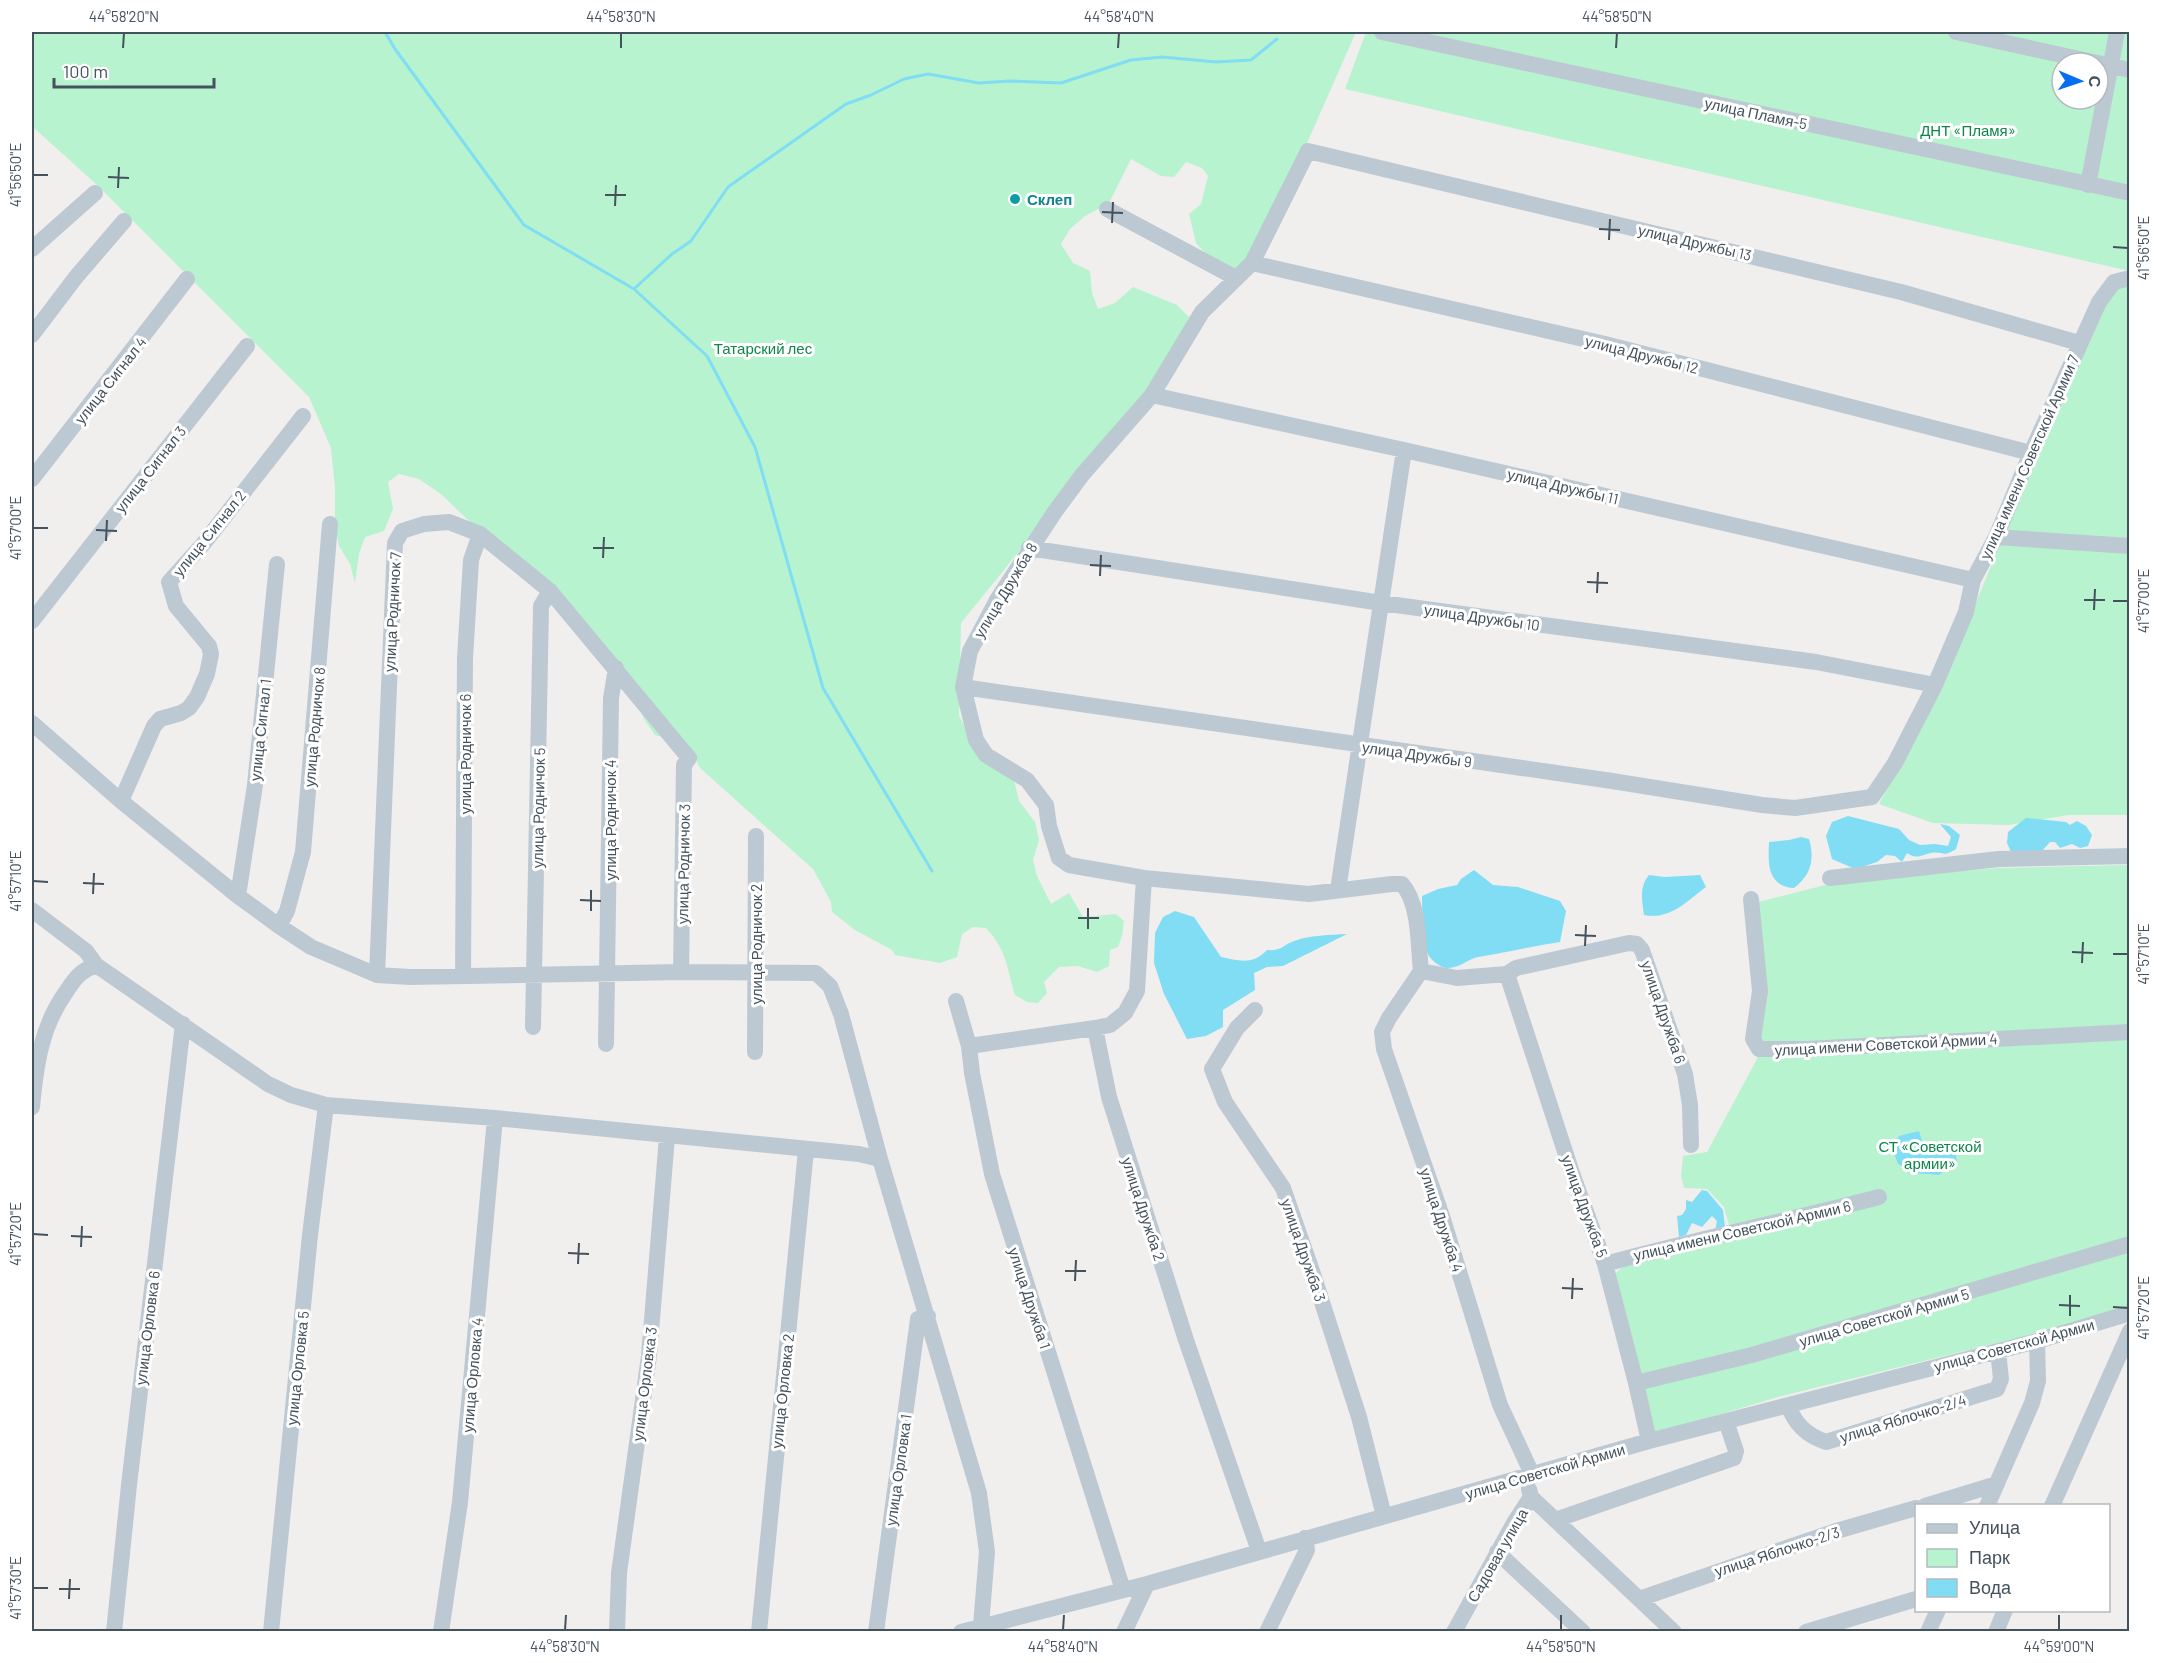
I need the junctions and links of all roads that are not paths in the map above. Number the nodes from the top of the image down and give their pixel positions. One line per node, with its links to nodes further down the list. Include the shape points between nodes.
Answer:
1 (1382, 32): 7 (street, улица Пламя-5)
2 (1956, 32): 4 (street)
3 (2117, 32): 4 (street)
4 (2111, 66): 5 (street); 7 (street)
5 (2130, 70)
6 (1308, 151): 13 (street, улица Дружба 8); 18 (street, улица Дружбы 13, via 1901,292)
7 (2088, 185): 9 (street, улица Пламя-5)
8 (95, 193): 12 (street)
9 (2130, 194)
10 (1107, 209): 15 (street)
11 (124, 221): 17 (street)
12 (32, 249)
13 (1252, 262): 15 (street, улица Дружба 8); 23 (street, улица Дружбы 12, via 1605,344)
14 (188, 279): 24 (street, улица Сигнал 4)
15 (1236, 279): 20 (street, улица Дружба 8, via 1202,312)
16 (2122, 280): 18 (street, улица имени Советской Армии 7, via 2099,302)
17 (32, 335)
18 (2079, 343): 23 (street, улица имени Советской Армии 7)
19 (247, 346): 34 (street, улица Сигнал 3)
20 (1152, 395): 22 (street, улица Дружбы 11); 29 (street, улица Дружба 8, via 1082,475)
21 (303, 416): 42 (street, улица Сигнал 2, via 169,582 176,606 209,646 207,674 189,708 160,719 154,726)
22 (1404, 450): 31 (street, улица Дружбы 11); 33 (street)
23 (2031, 453): 27 (street, улица имени Советской Армии 7)
24 (32, 479)
25 (330, 524): 51 (street, улица Родничок 8, via 303,852)
26 (480, 534): 32 (street, улица Родничок 7); 58 (street, улица Родничок 7, via 449,522 424,524 402,531 395,543); 60 (street, улица Родничок 6, via 471,560 465,657)
27 (1996, 537): 28 (street); 31 (street, улица имени Советской Армии 7)
28 (2130, 546)
29 (1029, 548): 33 (street, улица Дружбы 10); 37 (street, улица Дружба 8, via 970,651)
30 (277, 564): 48 (street, улица Сигнал 1, via 255,785)
31 (1972, 580): 36 (street, улица имени Советской Армии 7, via 1966,612)
32 (550, 591): 35 (street, улица Родничок 7); 59 (street, улица Родничок 5, via 541,606)
33 (1381, 603): 36 (street, улица Дружбы 10, via 1816,662); 39 (street)
34 (32, 621)
35 (616, 668): 40 (street, улица Родничок 7); 56 (street, улица Родничок 4, via 610,698)
36 (1935, 685): 41 (street, улица имени Советской Армии 7, via 1895,763)
37 (963, 687): 39 (street, улица Дружбы 9); 45 (street, улица Дружба 8, via 976,740 986,755 1027,780 1046,805 1059,858 1069,865)
38 (32, 723): 42 (street)
39 (1360, 746): 41 (street, улица Дружбы 9, via 1762,805 1795,808); 47 (street)
40 (689, 758): 54 (street, улица Родничок 3, via 684,765)
41 (1872, 797)
42 (121, 801): 48 (street)
43 (756, 836): 55 (street, улица Родничок 2)
44 (2130, 856): 46 (street, via 1999,859)
45 (1144, 878): 47 (street, улица Дружба 8, via 1309,894); 65 (street, via 1137,991 1125,1013 1110,1025)
46 (1830, 878)
47 (1338, 890): 53 (street, улица Дружба 8, via 1402,884 1413,902)
48 (238, 896): 51 (street)
49 (1751, 899): 66 (street, улица имени Советской Армии 4, via 1760,991 1754,1039 1759,1049)
50 (32, 910): 52 (street, via 86,951)
51 (279, 926): 58 (street, via 311,947)
52 (96, 965): 63 (street); 71 (street, via 81,971 54,1008 40,1045)
53 (1421, 971): 57 (street, via 1457,978); 88 (street, улица Дружба 4, via 1382,1032 1384,1049 1442,1216 1500,1405)
54 (681, 972): 55 (street); 56 (street)
55 (756, 973): 69 (street, улица Родничок 2); 76 (street, via 816,973 830,986)
56 (608, 974): 59 (street); 67 (street, улица Родничок 4)
57 (1507, 974): 74 (street, улица Дружба 6, via 1516,968 1637,944 1685,1074); 79 (street, улица Дружба 5)
58 (376, 975): 60 (street)
59 (535, 975): 60 (street); 64 (street, улица Родничок 5)
60 (463, 976)
61 (956, 1001): 68 (street, улица Дружба 1)
62 (1256, 1010): 95 (street, улица Дружба 3, via 1237,1028 1212,1069 1225,1102 1283,1188 1359,1417)
63 (183, 1024): 70 (street, via 268,1084); 107 (street, улица Орловка 6)
64 (533, 1027)
65 (1095, 1028): 68 (street); 98 (street, улица Дружба 2, via 1109,1097 1186,1340)
66 (2130, 1032)
67 (606, 1044)
68 (969, 1046): 101 (street, улица Дружба 1, via 992,1174)
69 (755, 1052)
70 (326, 1105): 72 (street); 108 (street, улица Орловка 5)
71 (32, 1107)
72 (495, 1118): 73 (street); 109 (street, улица Орловка 4, via 460,1502)
73 (668, 1137): 75 (street); 110 (street, улица Орловка 3, via 648,1356 620,1573)
74 (1691, 1145)
75 (806, 1150): 76 (street); 111 (street, улица Орловка 2)
76 (880, 1159): 80 (street)
77 (1879, 1197): 79 (street, улица имени Советской Армии 6)
78 (2130, 1244): 84 (street, улица Советской Армии 5, via 1752,1355)
79 (1605, 1263): 84 (street, улица Дружба 5)
80 (928, 1316): 106 (street, via 980,1493 987,1552); 112 (street, улица Орловка 1, via 918,1319)
81 (2129, 1322): 82 (street, улица Советской Армии); 93 (street)
82 (2037, 1341): 83 (street, улица Советской Армии); 89 (street, via 2037,1381 2032,1403)
83 (1998, 1351): 85 (street, улица Советской Армии); 85 (street, улица Яблочко-2/4, via 1998,1389 1826,1442 1794,1421)
84 (1636, 1383): 87 (street, улица Дружба 5)
85 (1788, 1405): 86 (street, улица Советской Армии)
86 (1726, 1421): 87 (street, улица Советской Армии); 96 (street, via 1736,1451 1734,1458)
87 (1648, 1441): 88 (street, улица Советской Армии)
88 (1529, 1475): 90 (street, Садовая улица); 95 (street, улица Советской Армии)
89 (1997, 1484): 91 (street); 92 (street)
90 (1531, 1497): 96 (street); 99 (street, Садовая улица)
91 (1932, 1504)
92 (1988, 1504)
93 (2053, 1504)
94 (1915, 1509): 102 (street, улица Яблочко-2/3, via 1833,1532)
95 (1384, 1516): 97 (street, улица Советской Армии)
96 (1555, 1520): 102 (street)
97 (1305, 1538): 98 (street, улица Советской Армии); 115 (street, via 1307,1550)
98 (1259, 1551): 100 (street, улица Советской Армии)
99 (1497, 1552): 116 (street, Садовая улица); 117 (street)
100 (1147, 1584): 101 (street, улица Советской Армии); 114 (street)
101 (1123, 1590): 106 (street, улица Советской Армии)
102 (1639, 1599): 118 (street)
103 (1915, 1600): 119 (street)
104 (1938, 1612): 120 (street)
105 (2005, 1612): 121 (street)
106 (981, 1626): 113 (street, улица Советской Армии)
107 (114, 1632)
108 (271, 1632)
109 (441, 1632)
110 (617, 1632)
111 (759, 1632)
112 (876, 1632)
113 (961, 1632)
114 (1124, 1632)
115 (1268, 1632)
116 (1454, 1632)
117 (1583, 1632)
118 (1674, 1632)
119 (1806, 1632)
120 (1928, 1632)
121 (1996, 1632)

